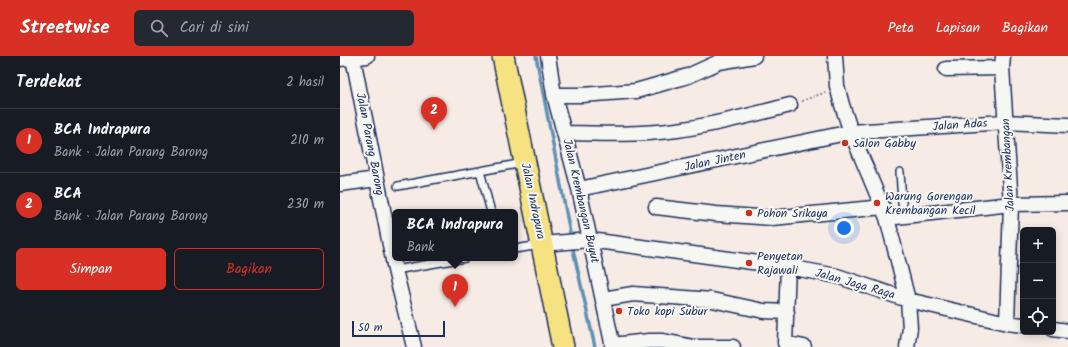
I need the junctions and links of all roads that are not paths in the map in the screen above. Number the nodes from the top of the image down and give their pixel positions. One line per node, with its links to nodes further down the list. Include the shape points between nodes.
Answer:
1 (503, 56): 14 (main road, Jalan Indrapura)
2 (548, 56): 8 (street, Jalan Krembangan Buyut)
3 (754, 56): 8 (street, via 719,62 681,78 636,91)
4 (835, 56): 12 (street, via 837,88)
5 (353, 58): 17 (street, Jalan Parang Barong)
6 (1003, 62): 7 (street); 10 (street, Jalan Krembangan)
7 (946, 70)
8 (554, 95): 13 (street, Jalan Krembangan Buyut)
9 (790, 105): 13 (street, via 747,117 678,130 624,134)
10 (1005, 122): 11 (street, Jalan Adas); 12 (street, Jalan Adas); 22 (street, Jalan Krembangan)
11 (1068, 125)
12 (851, 132): 20 (street, Jalan Jinten); 25 (street)
13 (565, 133): 20 (street, Jalan Krembangan Buyut)
14 (525, 163): 15 (lane); 28 (main road, Jalan Indrapura)
15 (480, 171): 19 (lane); 24 (lane)
16 (900, 172): 26 (lane)
17 (377, 179): 18 (street); 30 (street, Jalan Parang Barong)
18 (340, 184)
19 (398, 186)
20 (579, 189): 27 (street, Jalan Krembangan Buyut)
21 (1068, 203): 22 (street)
22 (1011, 204): 26 (street); 38 (street, Jalan Krembangan)
23 (656, 207): 25 (street, via 772,218)
24 (490, 209)
25 (885, 213): 26 (street); 36 (street)
26 (902, 216)
27 (585, 241): 28 (street, Jalan Jaga Raga); 33 (street, Jalan Jaga Raga); 35 (street, Jalan Krembangan Buyut)
28 (550, 244): 29 (lane); 45 (main road, Jalan Indrapura)
29 (518, 249)
30 (392, 251)
31 (394, 261): 34 (street, Jalan Parang Barong)
32 (448, 261): 34 (lane)
33 (788, 267): 36 (street, Jalan Jaga Raga, via 837,276); 37 (street)
34 (396, 270): 44 (street, Jalan Parang Barong)
35 (602, 298): 37 (street, via 633,294 712,300 764,311); 42 (street, Jalan Krembangan Buyut)
36 (908, 300): 38 (street, Jalan Jaga Raga); 48 (street, via 910,328)
37 (787, 312): 43 (street)
38 (1007, 322): 39 (street, Jalan Jaga Raga)
39 (1020, 324)
40 (1056, 329): 41 (street)
41 (1068, 330)
42 (612, 346): 46 (street, via 663,341 694,346)
43 (783, 346): 47 (street)
44 (414, 347)
45 (563, 347)
46 (733, 347)
47 (804, 347)
48 (907, 347)

